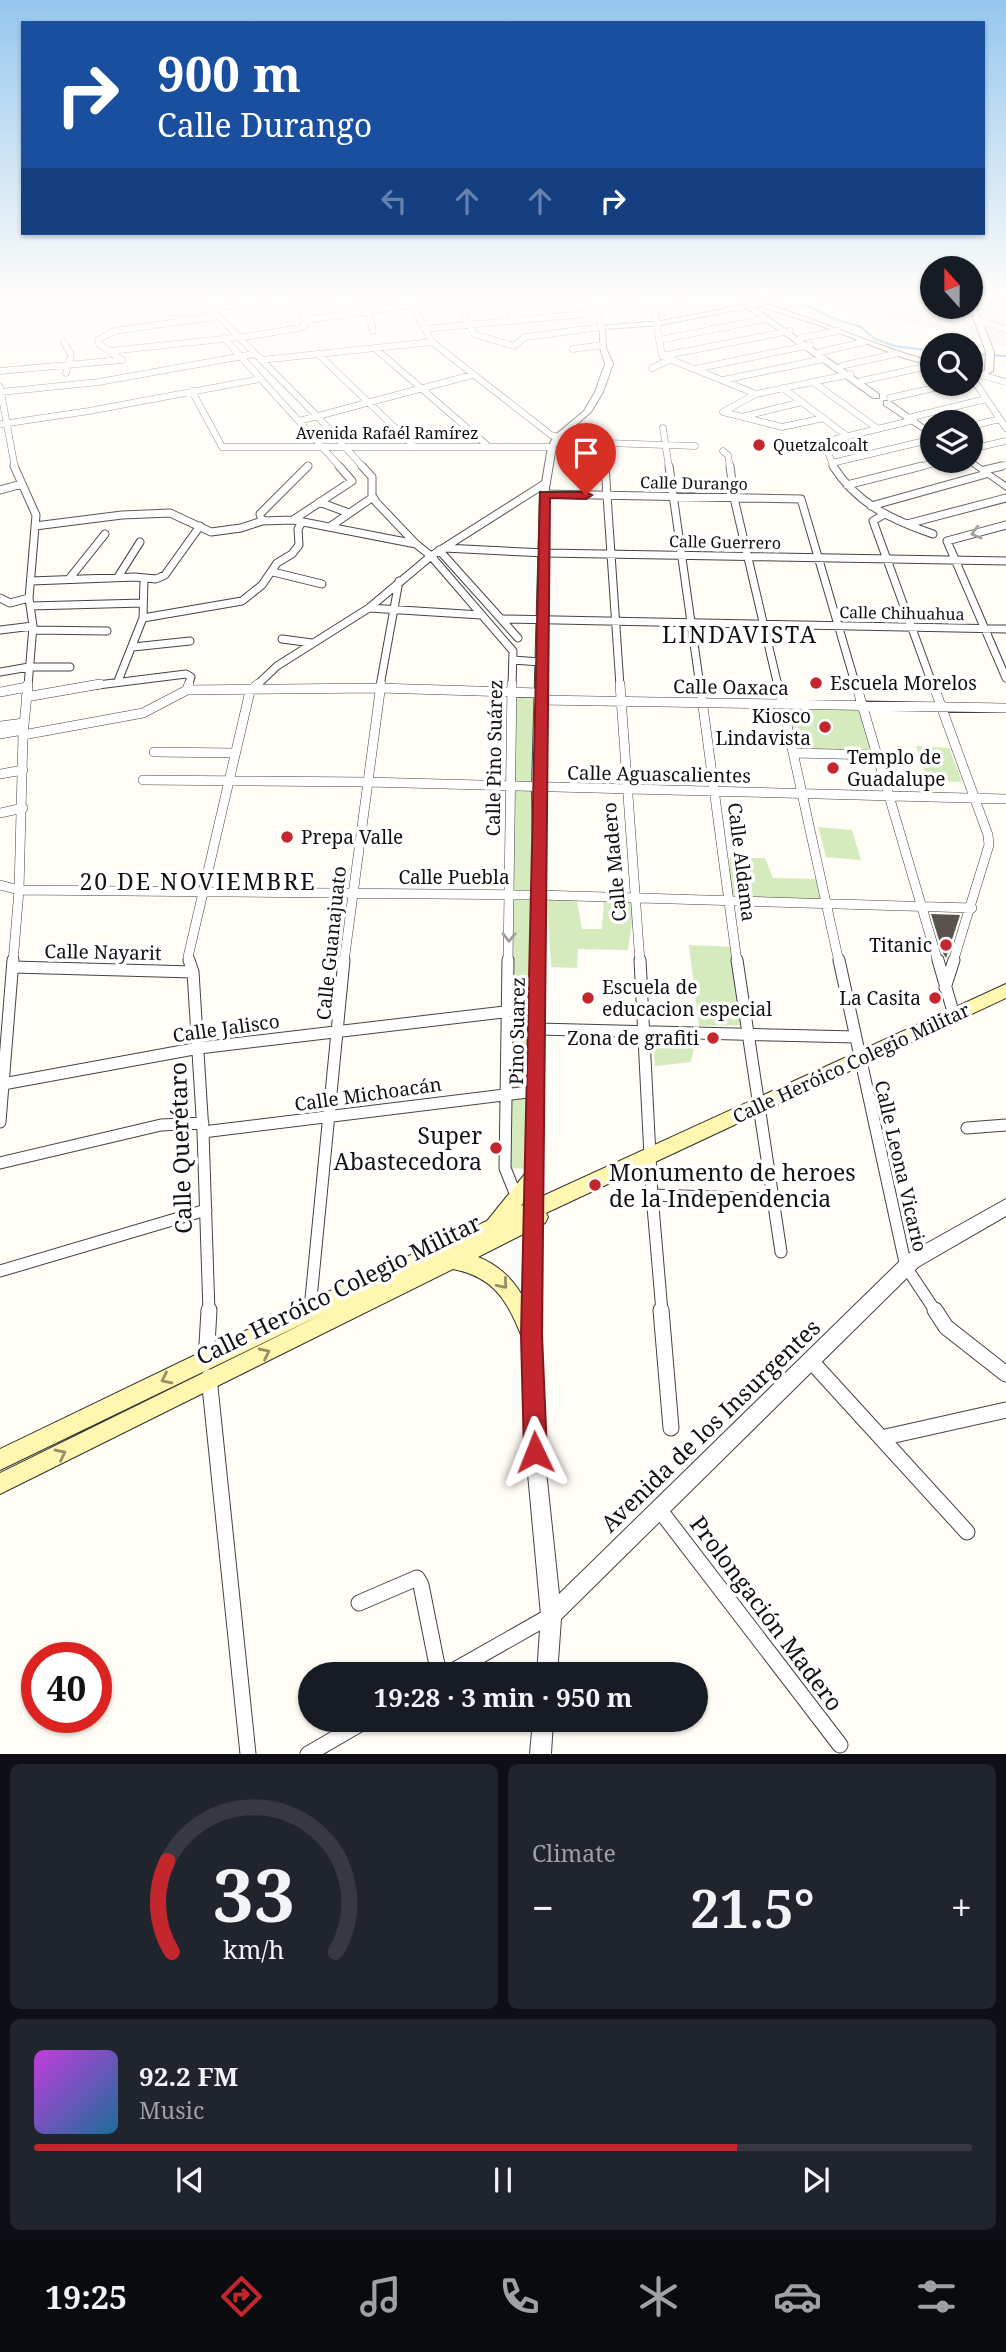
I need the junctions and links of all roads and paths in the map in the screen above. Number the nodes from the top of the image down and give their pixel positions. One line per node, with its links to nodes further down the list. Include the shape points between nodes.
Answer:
1 (128, 377): 23 (street)
2 (258, 377): 16 (street)
3 (278, 377): 32 (street)
4 (342, 377): 30 (street)
5 (408, 377): 21 (street)
6 (465, 377): 21 (street)
7 (474, 377): 47 (street)
8 (604, 377): 47 (street, via 587,412)
9 (713, 377): 17 (street)
10 (735, 377): 17 (street)
11 (836, 377): 19 (street)
12 (852, 377): 28 (street)
13 (853, 377): 18 (street)
14 (880, 377): 18 (street)
15 (983, 378): 20 (street)
16 (260, 379): 25 (street); 37 (street)
17 (722, 380): 26 (street)
18 (861, 381): 28 (street)
19 (813, 382): 22 (street); 43 (street)
20 (1006, 382)
21 (421, 388): 30 (street); 55 (street)
22 (783, 388): 26 (street); 31 (street)
23 (0, 389): 39 (street)
24 (920, 390): 28 (street)
25 (192, 391): 39 (street); 50 (street, Avenida Rafaél Ramírez, via 222,447)
26 (756, 394): 33 (street, via 723,412)
27 (983, 394): 29 (street)
28 (885, 399): 35 (street)
29 (986, 399): 35 (street); 36 (street)
30 (369, 402): 32 (street); 54 (street)
31 (802, 402): 33 (street); 34 (street)
32 (317, 416): 37 (street); 51 (street)
33 (741, 417): 34 (street, via 782,428)
34 (824, 418): 44 (street)
35 (911, 419): 40 (street); 43 (street)
36 (1000, 419): 38 (street); 42 (street)
37 (299, 421): 50 (street)
38 (983, 423)
39 (3, 424): 63 (street)
40 (920, 426)
41 (663, 428): 49 (street, Calle Aldama)
42 (1006, 428)
43 (878, 429): 44 (street)
44 (848, 436): 57 (street, via 824,442)
45 (920, 439): 57 (street)
46 (1006, 441): 53 (street)
47 (554, 443): 48 (street); 55 (street, Avenida Rafaél Ramírez); 66 (street, Pino Suarez)
48 (603, 443): 49 (street); 68 (street, Calle Madero)
49 (664, 445): 52 (street); 69 (street, Calle Aldama)
50 (324, 446): 51 (street, Avenida Rafaél Ramírez); 73 (street, via 352,481)
51 (346, 446): 54 (street, Avenida Rafaél Ramírez); 70 (street, via 372,477)
52 (695, 446)
53 (983, 446)
54 (415, 447): 55 (street, Avenida Rafaél Ramírez)
55 (489, 447)
56 (723, 451): 71 (street, Calle Leona Vicario, via 728,455)
57 (832, 463): 64 (street)
58 (1006, 465): 62 (street)
59 (308, 466): 78 (street, via 260,514)
60 (920, 467): 64 (street)
61 (983, 470): 62 (street)
62 (986, 472): 65 (street); 74 (street)
63 (22, 484): 67 (street); 81 (street, via 36,515)
64 (847, 485): 74 (street)
65 (1006, 486)
66 (545, 489): 68 (street, Calle Durango); 89 (street); 90 (street, Pino Suarez)
67 (0, 490)
68 (608, 496): 69 (street, Calle Durango); 91 (street, Calle Madero)
69 (672, 497): 71 (street, Calle Durango); 92 (street, Calle Aldama)
70 (373, 498): 75 (street); 88 (street)
71 (734, 498): 93 (street, Calle Leona Vicario); 94 (street, Calle Durango, via 801,499)
72 (1006, 498): 80 (street)
73 (319, 502): 75 (street); 77 (street)
74 (871, 506): 76 (street)
75 (349, 513): 84 (street)
76 (883, 515): 80 (street); 95 (street, via 873,521)
77 (293, 520): 78 (street); 79 (street)
78 (262, 521): 82 (street, via 211,532)
79 (302, 522): 84 (street); 98 (street, via 299,545)
80 (907, 524): 86 (street)
81 (35, 526): 82 (street, via 170,513); 102 (street)
82 (200, 526): 101 (street, via 165,575)
83 (1006, 526): 96 (street, one-way to 96, via 947,541)
84 (331, 527): 88 (street)
85 (105, 534): 100 (street)
86 (933, 534)
87 (140, 542): 99 (street)
88 (416, 544): 89 (street)
89 (438, 551): 90 (street, Calle Guerrero); 103 (street); 110 (street, Calle Pino Suárez); 112 (street)
90 (545, 553): 91 (street, Calle Guerrero); 113 (street, Pino Suarez)
91 (611, 554): 92 (street, Calle Guerrero); 114 (street, Calle Madero)
92 (681, 556): 93 (street, Calle Guerrero); 115 (street, Calle Aldama)
93 (750, 557): 94 (street, Calle Guerrero); 116 (street, Calle Leona Vicario)
94 (818, 558): 95 (street, Calle Guerrero); 117 (street)
95 (889, 559): 96 (street, Calle Guerrero); 118 (street)
96 (953, 560): 97 (street, Calle Guerrero); 120 (street)
97 (1006, 561)
98 (273, 572): 104 (street); 111 (street, via 242,601)
99 (118, 578): 100 (street); 101 (street)
100 (69, 579): 102 (street)
101 (144, 579): 107 (street)
102 (31, 581): 106 (street)
103 (399, 581): 108 (street); 109 (street, Calle Guanajuato)
104 (322, 584)
105 (0, 598): 106 (street, via 10,603)
106 (29, 602): 107 (street); 119 (street)
107 (143, 603): 111 (street)
108 (369, 608): 109 (street); 127 (street)
109 (393, 611): 110 (street); 136 (street, Calle Guanajuato)
110 (481, 615): 129 (street, Calle Pino Suárez, via 513,651)
111 (143, 618): 128 (street)
112 (503, 619): 113 (street, Calle Chihuahua); 124 (street)
113 (542, 620): 114 (street, Calle Chihuahua); 130 (street, Pino Suarez)
114 (615, 623): 115 (street, Calle Chihuahua); 143 (street, Calle Madero)
115 (691, 624): 116 (street, Calle Chihuahua); 144 (street, Calle Aldama)
116 (765, 625): 117 (street, Calle Chihuahua); 145 (street, Calle Leona Vicario)
117 (838, 626): 118 (street, Calle Chihuahua); 146 (street)
118 (911, 627): 120 (street, Calle Chihuahua); 147 (street)
119 (33, 628): 122 (street); 123 (street); 131 (street)
120 (984, 628): 121 (street, Calle Chihuahua); 134 (street)
121 (1006, 629)
122 (0, 630)
123 (107, 631)
124 (518, 638)
125 (282, 639): 127 (street)
126 (190, 641): 128 (street)
127 (312, 643): 138 (street)
128 (133, 647): 135 (street)
129 (513, 660): 130 (street); 141 (street, Calle Pino Suárez)
130 (540, 662): 142 (street, Pino Suarez)
131 (29, 667): 132 (street); 133 (street); 140 (street)
132 (70, 667)
133 (0, 673)
134 (1006, 678)
135 (117, 681): 137 (street, via 186,674 191,677); 140 (street)
136 (378, 688): 138 (street, Calle Oaxaca); 141 (street, Calle Oaxaca); 160 (street, Calle Guanajuato)
137 (187, 690): 138 (street, Calle Oaxaca); 150 (street, via 143,713)
138 (250, 691): 153 (street, Calle Querétaro)
139 (0, 692): 140 (street)
140 (27, 692): 150 (street)
141 (512, 693): 142 (street, Calle Oaxaca); 161 (street, Calle Pino Suárez)
142 (539, 696): 143 (street, Calle Oaxaca); 162 (street, Pino Suarez)
143 (620, 701): 144 (street, Calle Oaxaca); 163 (street, Calle Madero)
144 (702, 702): 145 (street, Calle Oaxaca); 164 (street, Calle Aldama)
145 (781, 703): 146 (street, Calle Oaxaca); 154 (street, Calle Leona Vicario)
146 (863, 704): 147 (street, Calle Oaxaca); 155 (street)
147 (942, 706): 148 (street, Calle Oaxaca); 167 (street)
148 (1006, 708)
149 (0, 726): 150 (street)
150 (23, 729): 151 (street); 156 (street)
151 (0, 734)
152 (154, 752): 153 (street)
153 (235, 752): 159 (street, Calle Querétaro)
154 (793, 753): 155 (street); 165 (street, Calle Leona Vicario)
155 (876, 755): 166 (street)
156 (23, 770): 157 (street); 169 (street)
157 (0, 774)
158 (143, 780): 159 (street, Calle Aguascalientes)
159 (228, 782): 160 (street, Calle Aguascalientes); 173 (street, Calle Querétaro)
160 (367, 782): 161 (street, Calle Aguascalientes); 174 (street, Calle Guanajuato)
161 (511, 787): 162 (street, Calle Aguascalientes); 175 (street, Calle Pino Suárez)
162 (538, 789): 163 (street, Calle Aguascalientes); 176 (street, Pino Suarez)
163 (626, 791): 164 (street, Calle Aguascalientes); 177 (street, Calle Madero)
164 (716, 793): 165 (street, Calle Aguascalientes); 178 (street, Calle Aldama)
165 (802, 795): 166 (street, Calle Aguascalientes); 179 (street, Calle Leona Vicario)
166 (888, 796): 167 (street, Calle Aguascalientes); 180 (street)
167 (977, 798): 168 (street, Calle Aguascalientes); 181 (street, via 989,845)
168 (1006, 799)
169 (23, 808): 170 (street); 172 (street)
170 (0, 813)
171 (0, 885): 172 (street, Calle Puebla)
172 (19, 890): 173 (street, Calle Puebla); 182 (street)
173 (201, 892): 174 (street, Calle Puebla); 183 (street, Calle Querétaro, via 188,957)
174 (354, 893): 175 (street, Calle Puebla); 190 (street, Calle Guanajuato)
175 (509, 895): 176 (street, Calle Puebla); 187 (street, Calle Pino Suárez, one-way to 187)
176 (540, 895): 177 (street, Calle Puebla); 186 (street, Pino Suarez)
177 (635, 899): 178 (street, Calle Puebla); 191 (street, Calle Madero)
178 (728, 903): 179 (street, Calle Puebla); 192 (street, Calle Aldama)
179 (826, 906): 180 (street, Calle Puebla); 193 (street, Calle Leona Vicario)
180 (921, 908): 181 (street, Calle Puebla); 184 (street)
181 (972, 908): 184 (street)
182 (13, 967): 183 (street, Calle Nayarit); 194 (street)
183 (192, 972): 195 (street, Calle Querétaro)
184 (945, 988): 188 (street)
185 (1006, 991): 188 (main road, Calle Heróico Colegio Militar)
186 (538, 1008): 187 (street, Calle Jalisco); 189 (street, Pino Suarez)
187 (508, 1010): 190 (street, Calle Jalisco); 199 (street, Calle Pino Suárez)
188 (954, 1015): 196 (main road, Calle Heróico Colegio Militar)
189 (538, 1029): 191 (street); 198 (street, Pino Suarez)
190 (338, 1030): 195 (street, Calle Jalisco); 201 (street, Calle Guanajuato)
191 (645, 1030): 192 (street); 206 (street, Calle Madero)
192 (748, 1034): 193 (street); 200 (street, Calle Aldama)
193 (855, 1037): 196 (street, Calle Leona Vicario)
194 (3, 1044): 197 (street)
195 (199, 1048): 197 (street, Calle Jalisco); 204 (street, Calle Querétaro)
196 (860, 1059): 200 (main road, Calle Heróico Colegio Militar); 218 (street, Calle Leona Vicario)
197 (3, 1084): 202 (street)
198 (536, 1091): 199 (street, Calle Michoacán); 208 (street, Pino Suarez)
199 (506, 1093): 201 (street, Calle Michoacán); 210 (street, Calle Pino Suárez, via 505,1168)
200 (758, 1107): 206 (main road, Calle Heróico Colegio Militar); 211 (street, Calle Aldama)
201 (330, 1117): 204 (street, Calle Michoacán); 220 (street, Calle Guanajuato)
202 (0, 1122)
203 (1006, 1125): 205 (street)
204 (203, 1128): 207 (street, Calle Michoacán, via 161,1125); 213 (street, Calle Querétaro)
205 (967, 1128)
206 (652, 1157): 209 (street, Calle Madero); 214 (main road, Calle Heróico Colegio Militar)
207 (0, 1163)
208 (534, 1176): 210 (main road); 214 (street, Pino Suarez)
209 (652, 1195): 211 (street); 227 (street, Calle Madero)
210 (517, 1199): 215 (main road)
211 (772, 1199): 216 (street, Calle Aldama)
212 (1006, 1207): 218 (street, Avenida de los Insurgentes)
213 (206, 1210): 219 (street); 222 (street, Calle Querétaro, via 209,1322)
214 (535, 1214): 215 (main road, Calle Heróico Colegio Militar); 217 (main road, Calle Heróico Colegio Militar); 221 (street, Pino Suarez)
215 (493, 1227): 217 (main road, Calle Heróico Colegio Militar)
216 (781, 1252)
217 (439, 1262): 220 (main road, Calle Heróico Colegio Militar); 221 (main road, one-way to 221, via 469,1262 497,1275 515,1298); 225 (main road, Calle Heróico Colegio Militar, one-way to 217)
218 (906, 1267): 223 (street, Avenida de los Insurgentes); 224 (street, via 946,1326)
219 (0, 1271)
220 (310, 1310): 222 (main road, Calle Heróico Colegio Militar)
221 (531, 1335): 234 (street, Pino Suarez, via 535,1452)
222 (205, 1360): 225 (street, Calle Querétaro); 229 (main road, Calle Heróico Colegio Militar, one-way to 229)
223 (811, 1361): 228 (street); 231 (street, Avenida de los Insurgentes)
224 (1006, 1374)
225 (210, 1380): 230 (main road, Calle Heróico Colegio Militar, one-way to 225); 241 (street, Calle Querétaro)
226 (1006, 1410): 228 (street)
227 (671, 1428)
228 (881, 1438): 232 (street)
229 (0, 1460)
230 (0, 1484)
231 (659, 1509): 234 (street, Avenida de los Insurgentes); 240 (street, Prolongación Madero)
232 (967, 1532)
233 (359, 1603): 235 (street, via 417,1578)
234 (551, 1615): 236 (street, Avenida de los Insurgentes); 237 (street, Pino Suarez)
235 (436, 1662)
236 (469, 1662)
237 (548, 1662)
238 (346, 1732): 242 (street)
239 (542, 1732): 243 (street)
240 (840, 1745)
241 (248, 1754)
242 (308, 1754)
243 (540, 1754)

